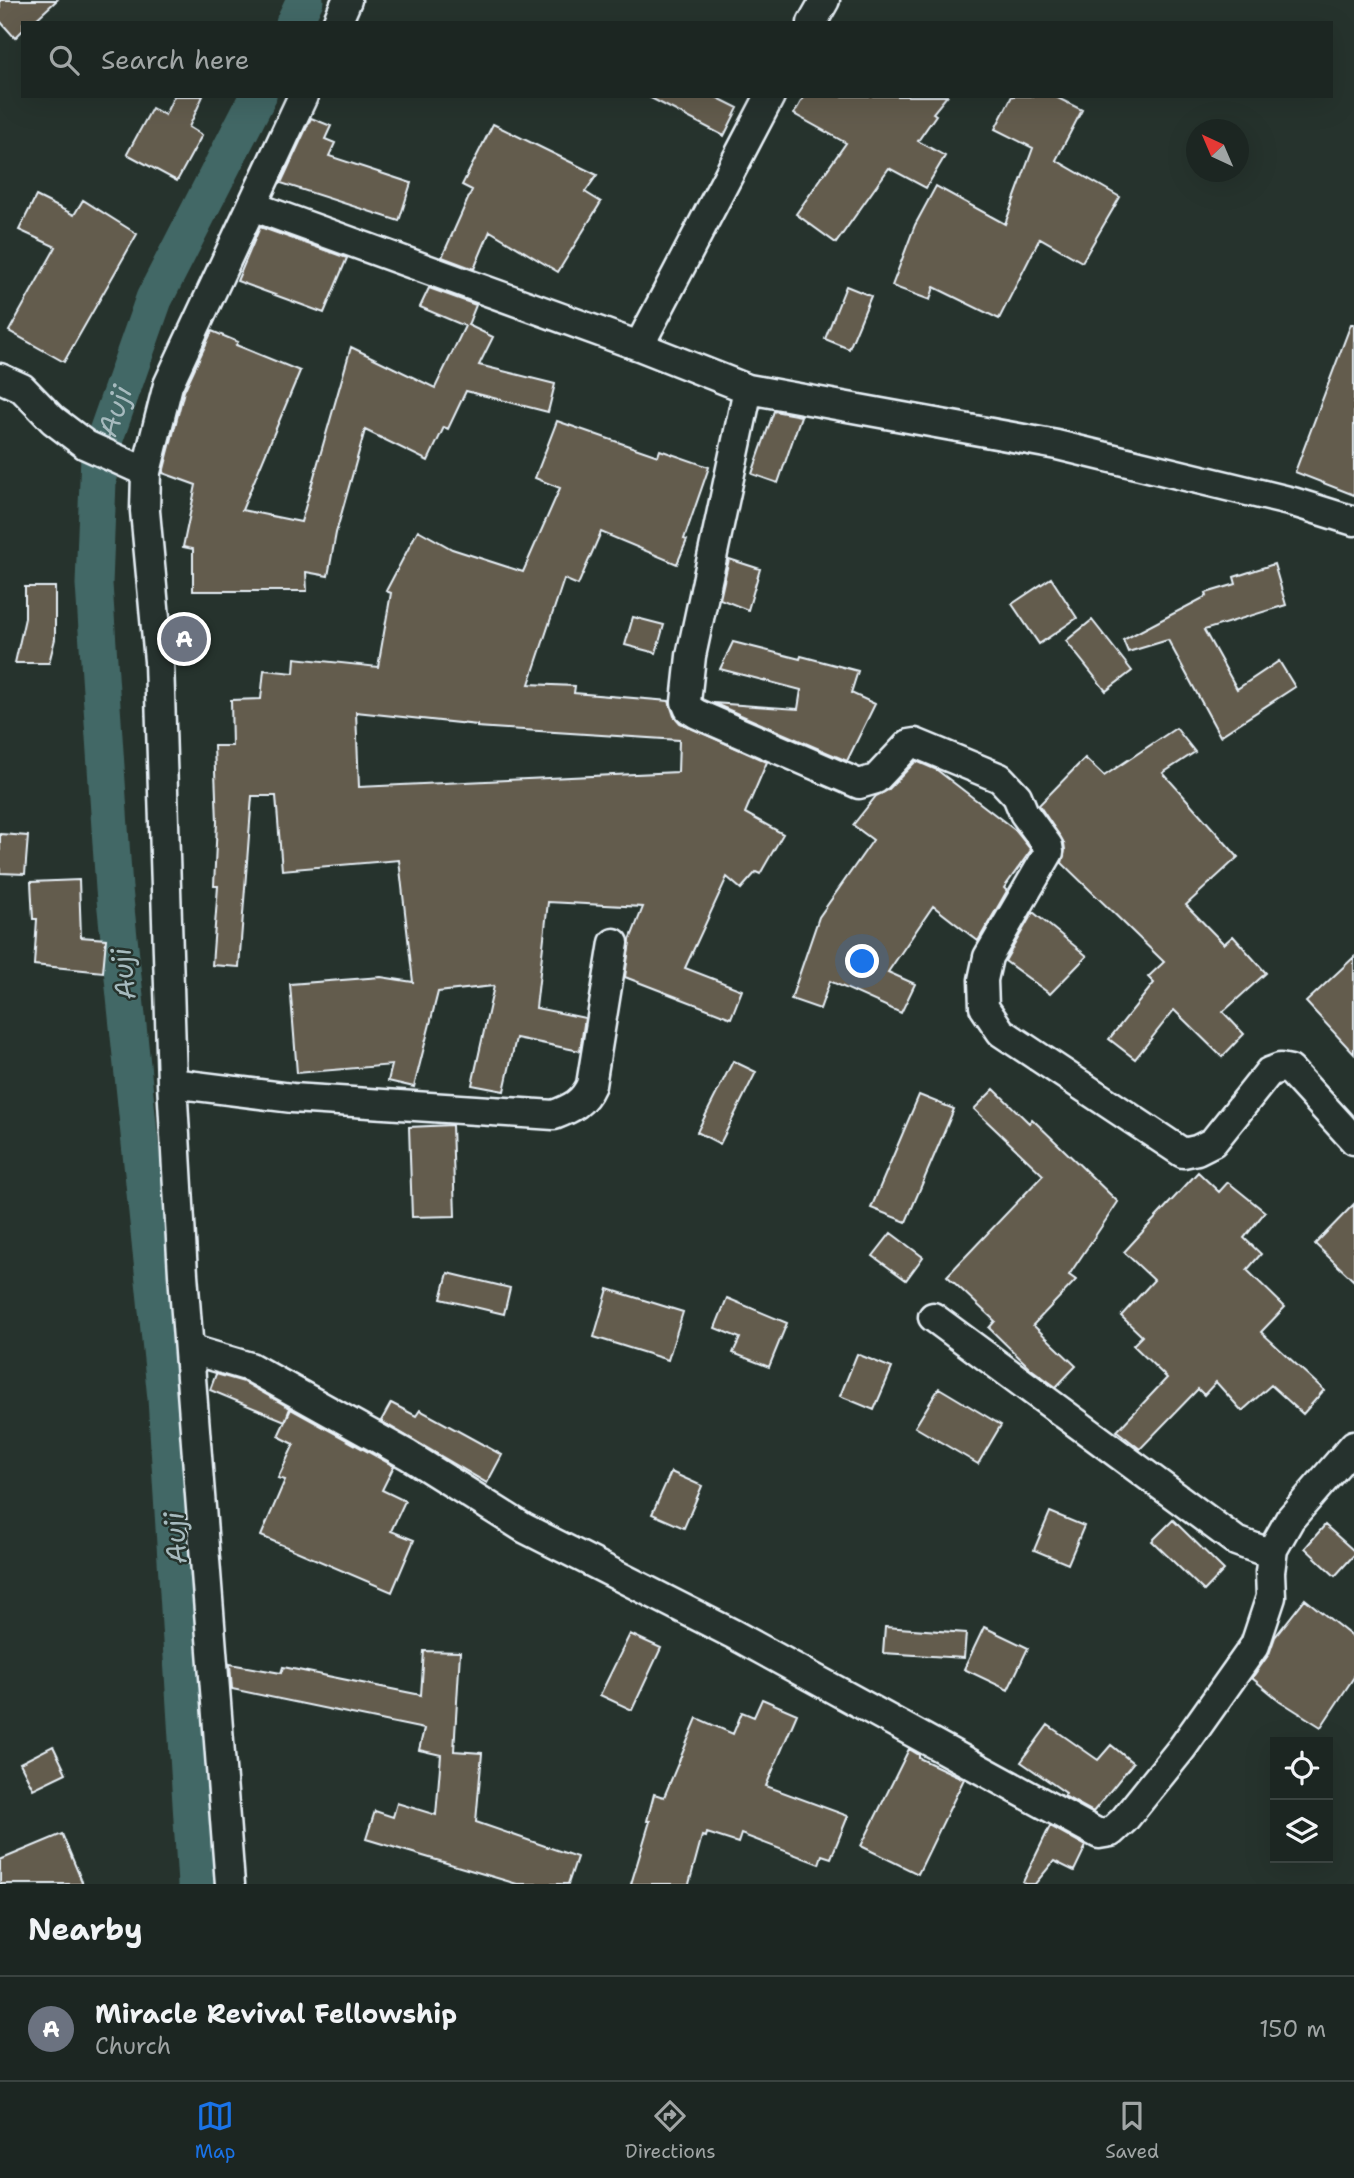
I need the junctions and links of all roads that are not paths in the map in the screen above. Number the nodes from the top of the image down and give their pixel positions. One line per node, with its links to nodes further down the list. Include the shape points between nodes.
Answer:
1 (347, 0): 3 (street)
2 (825, 0): 4 (street)
3 (338, 21)
4 (813, 21)
5 (302, 98): 7 (street)
6 (769, 98): 8 (street)
7 (252, 206): 8 (street); 11 (street, via 169,385)
8 (639, 346): 10 (street)
9 (0, 378): 11 (street, via 22,388 86,445)
10 (747, 389): 12 (street, via 1057,446); 15 (street, via 691,656 689,709 859,784 876,779 915,743 1000,778 1017,796 1049,852 988,957 984,1007 1001,1032 1183,1153 1213,1142 1269,1072 1280,1068 1290,1070)
11 (146, 472): 14 (street, via 145,511 159,661)
12 (1354, 521)
13 (614, 943): 14 (street, via 592,1085 585,1099 554,1115 292,1097)
14 (172, 1083): 17 (street)
15 (1354, 1140)
16 (933, 1317): 19 (street, via 1236,1541 1269,1553)
17 (189, 1349): 19 (street, via 262,1373 408,1455 524,1528 733,1634 1099,1834 1111,1832 1124,1821 1255,1645 1270,1597); 20 (street)
18 (1354, 1445): 19 (street, via 1290,1519)
19 (1273, 1549)
20 (230, 1884)

